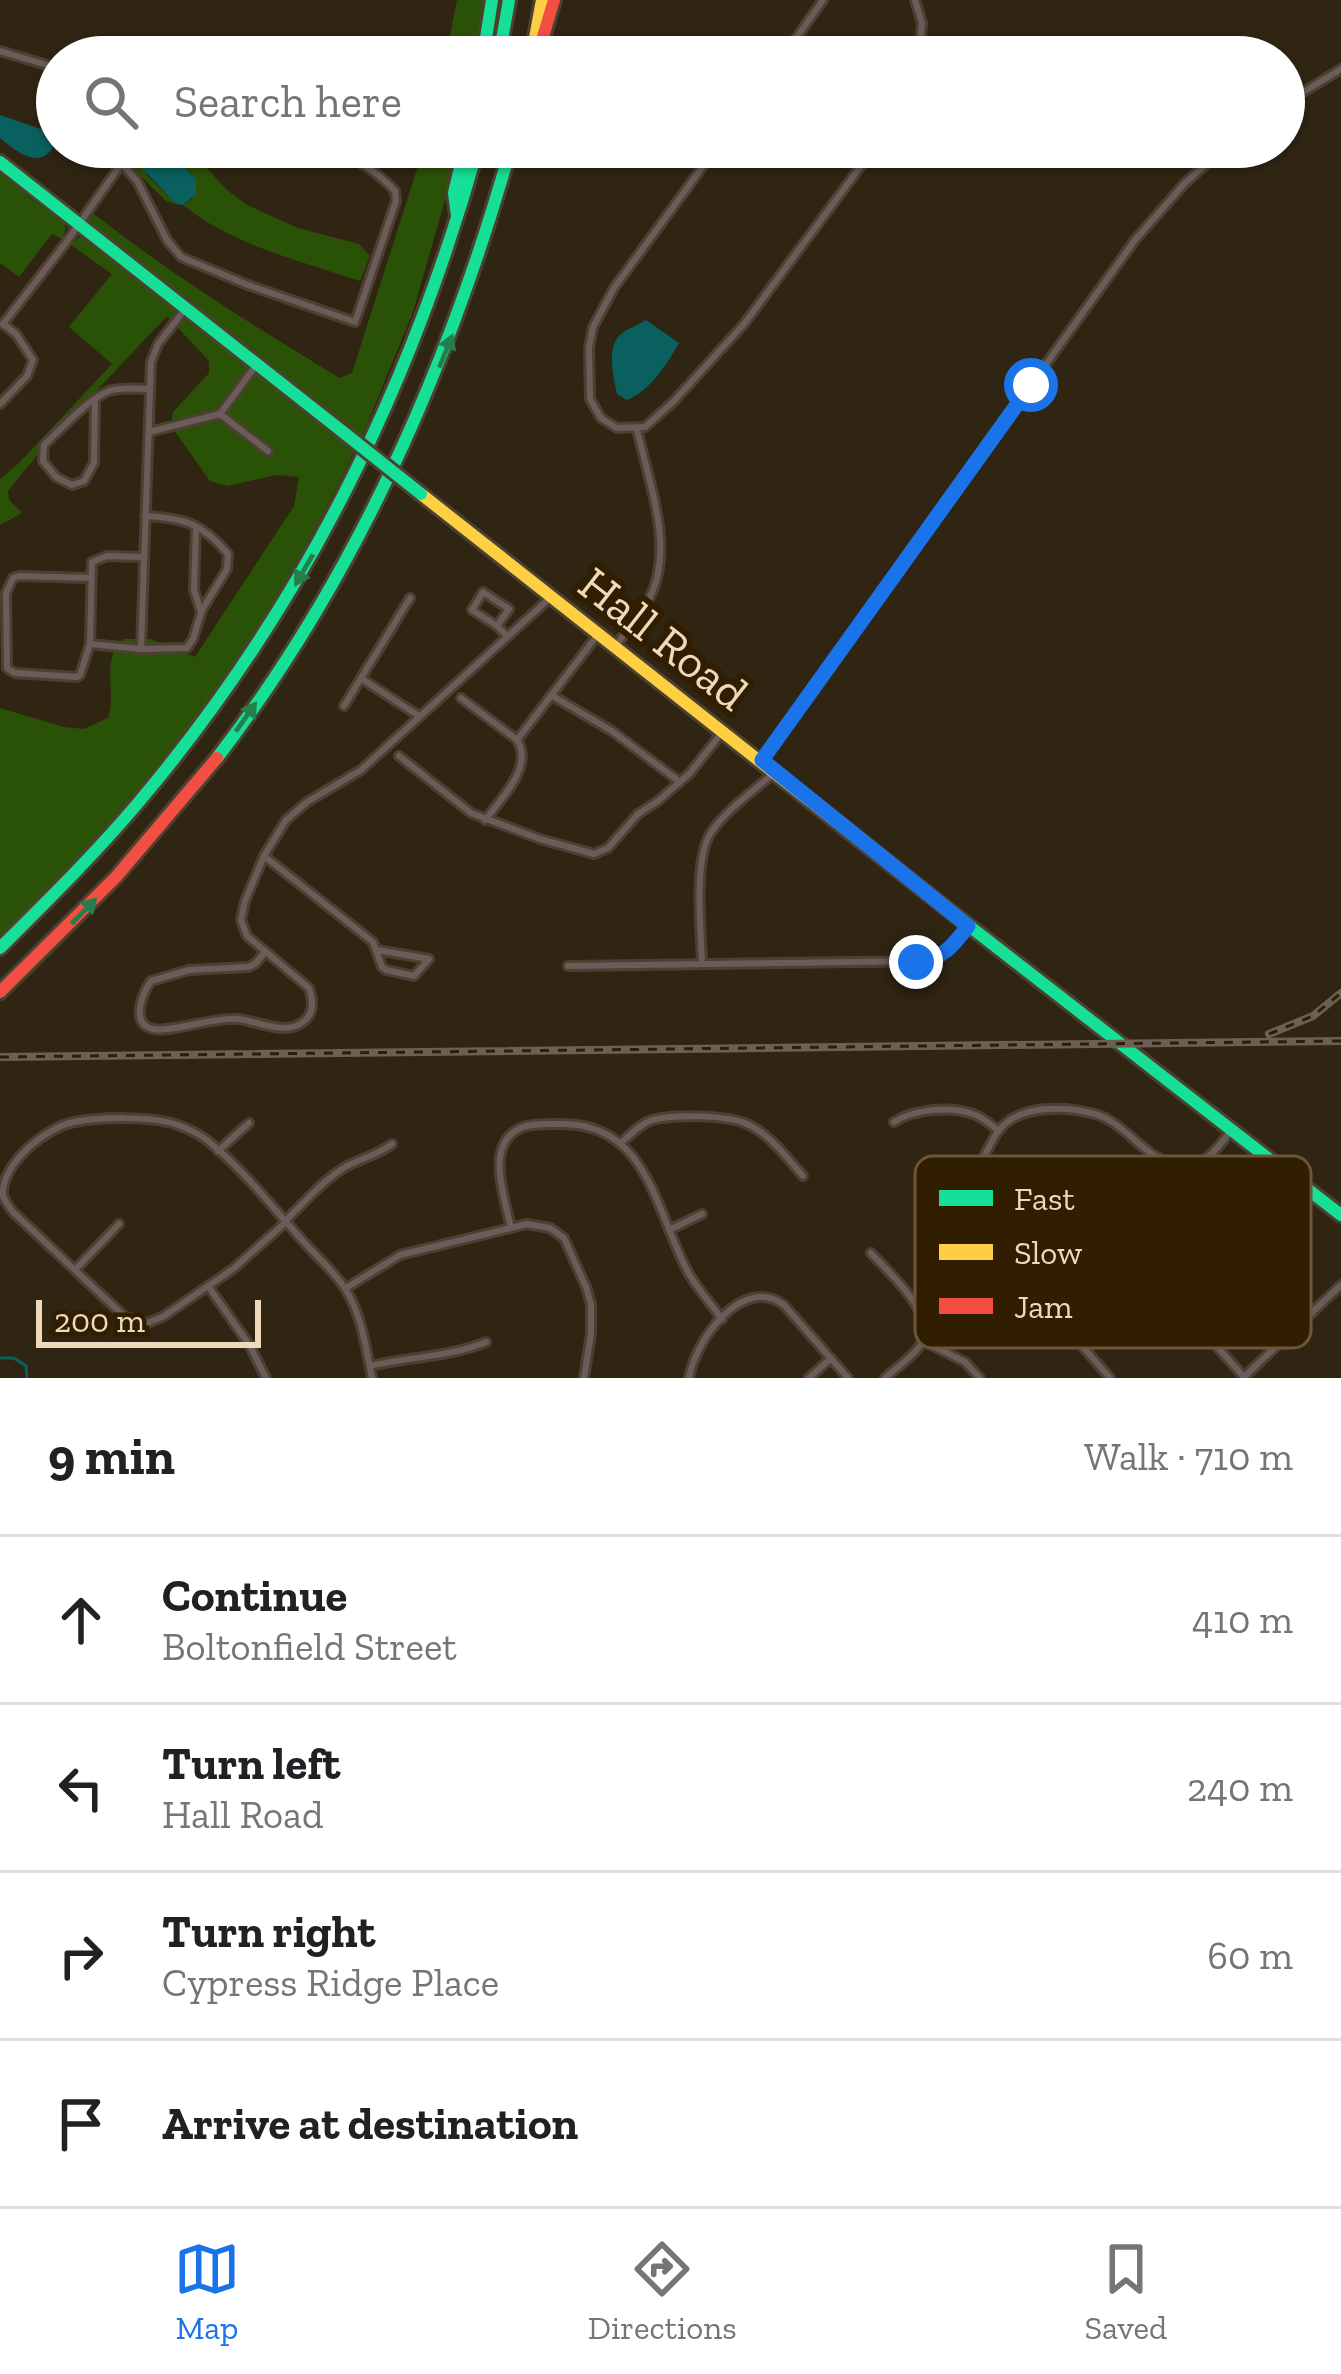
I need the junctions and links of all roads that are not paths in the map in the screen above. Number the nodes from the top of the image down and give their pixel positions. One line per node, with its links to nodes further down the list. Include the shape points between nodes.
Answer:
1 (492, 0): 7 (main road)
2 (509, 0): 8 (main road)
3 (542, 0): 9 (main road)
4 (554, 0): 10 (main road)
5 (823, 0): 11 (street)
6 (915, 0): 12 (street)
7 (486, 36)
8 (503, 36)
9 (537, 36)
10 (541, 36)
11 (798, 36)
12 (921, 36)
13 (0, 51): 14 (street)
14 (36, 62)
15 (1341, 69): 16 (street)
16 (1305, 91)
17 (0, 163): 28 (main road, Hall Road)
18 (119, 168): 28 (street)
19 (126, 168): 20 (street, via 181,256 355,322 396,201 395,190)
20 (368, 168)
21 (460, 168): 27 (main road)
22 (472, 168): 27 (main road)
23 (505, 168): 71 (main road, one-way to 23, via 168,818 306,629 408,440)
24 (702, 168): 36 (street, via 593,327 590,399 609,424)
25 (859, 168): 36 (street, via 744,324 674,402)
26 (1202, 168): 60 (street, via 1135,240)
27 (457, 220): 66 (main road, one-way to 66, via 401,377 281,609 150,790)
28 (78, 223): 29 (main road, Hall Road); 30 (street)
29 (186, 308): 31 (main road, Hall Road); 32 (street, via 154,352)
30 (2, 323): 34 (street, via 33,360)
31 (257, 364): 35 (street); 43 (main road, Hall Road, bridge)
32 (150, 389): 33 (street, via 114,389); 37 (street)
33 (95, 400): 33 (street, via 42,451 56,477 73,485 94,463)
34 (0, 404)
35 (220, 414): 37 (street); 38 (street)
36 (637, 429): 50 (street, via 660,568 648,603)
37 (149, 432): 39 (street)
38 (268, 451)
39 (145, 516): 40 (street); 41 (street)
40 (196, 525): 45 (street); 45 (street, via 229,558)
41 (142, 557): 42 (street, via 99,557); 51 (street)
42 (90, 578): 49 (street); 49 (street, via 13,578 4,662 15,673 76,677)
43 (551, 596): 47 (main road, Hall Road); 48 (street)
44 (410, 598): 52 (street)
45 (200, 612): 51 (street, via 191,645)
46 (497, 626): 46 (street, via 472,610 483,592 508,608); 48 (street)
47 (598, 633): 50 (main road, Hall Road); 53 (street)
48 (507, 637): 56 (street)
49 (90, 644): 51 (street)
50 (615, 646): 57 (main road, Hall Road)
51 (141, 649)
52 (361, 678): 55 (street); 56 (street)
53 (550, 695): 58 (street); 62 (street)
54 (461, 698): 58 (street)
55 (344, 706)
56 (419, 716): 64 (street, via 361,770 292,813)
57 (724, 730): 60 (main road, Hall Road); 62 (street)
58 (517, 740): 63 (street, via 524,755 516,780)
59 (399, 756): 63 (street)
60 (762, 760): 61 (main road, Hall Road)
61 (776, 771): 65 (main road, Hall Road); 69 (street, via 705,842)
62 (680, 782): 63 (street, via 600,854)
63 (485, 820)
64 (264, 856): 67 (street); 68 (street, via 242,920)
65 (968, 926): 69 (street, via 929,961); 75 (main road, Hall Road)
66 (0, 948)
67 (377, 950): 67 (street, via 386,970 414,976 429,959)
68 (265, 952): 68 (street, via 309,988 312,1008 301,1024 221,1019 157,1030 141,1018 143,993 160,976 249,967)
69 (702, 964): 70 (street)
70 (568, 966)
71 (0, 992)
72 (894, 1122): 74 (street, via 905,1114 959,1111)
73 (249, 1123): 78 (street)
74 (998, 1131): 79 (street); 80 (street, via 1040,1110 1095,1114)
75 (1232, 1131): 81 (street); 82 (main road, Hall Road)
76 (622, 1142): 83 (street, via 650,1120 731,1119 762,1133); 90 (street, via 575,1124 514,1132 500,1154); 91 (street)
77 (392, 1144): 88 (street, via 337,1173)
78 (218, 1150): 84 (street, via 164,1121 72,1122 14,1161); 88 (street)
79 (985, 1156)
80 (1158, 1156)
81 (1210, 1156)
82 (1264, 1156)
83 (803, 1176)
84 (3, 1191): 93 (street, via 14,1212)
85 (1311, 1192): 87 (main road, Hall Road)
86 (702, 1214): 91 (street)
87 (1341, 1215)
88 (286, 1222): 95 (street); 96 (street)
89 (119, 1223): 93 (street)
90 (511, 1228): 96 (street, via 400,1256); 111 (street, via 540,1224 560,1234 586,1286)
91 (669, 1230): 99 (street)
92 (871, 1253): 97 (street)
93 (75, 1270): 95 (street, via 141,1322)
94 (1341, 1285): 98 (street)
95 (208, 1286): 109 (street)
96 (346, 1288): 107 (street)
97 (915, 1304)
98 (1312, 1313)
99 (722, 1318): 106 (street, via 754,1297 775,1299); 112 (street, via 697,1349)
100 (486, 1342): 107 (street)
101 (916, 1348): 115 (street)
102 (937, 1348): 116 (street)
103 (1084, 1348): 117 (street)
104 (1219, 1348): 108 (street)
105 (1275, 1348): 108 (street)
106 (831, 1358): 113 (street); 114 (street)
107 (370, 1366): 110 (street)
108 (1245, 1377)
109 (266, 1378)
110 (372, 1378)
111 (584, 1378)
112 (688, 1378)
113 (809, 1378)
114 (848, 1378)
115 (885, 1378)
116 (980, 1378)
117 (1110, 1378)

